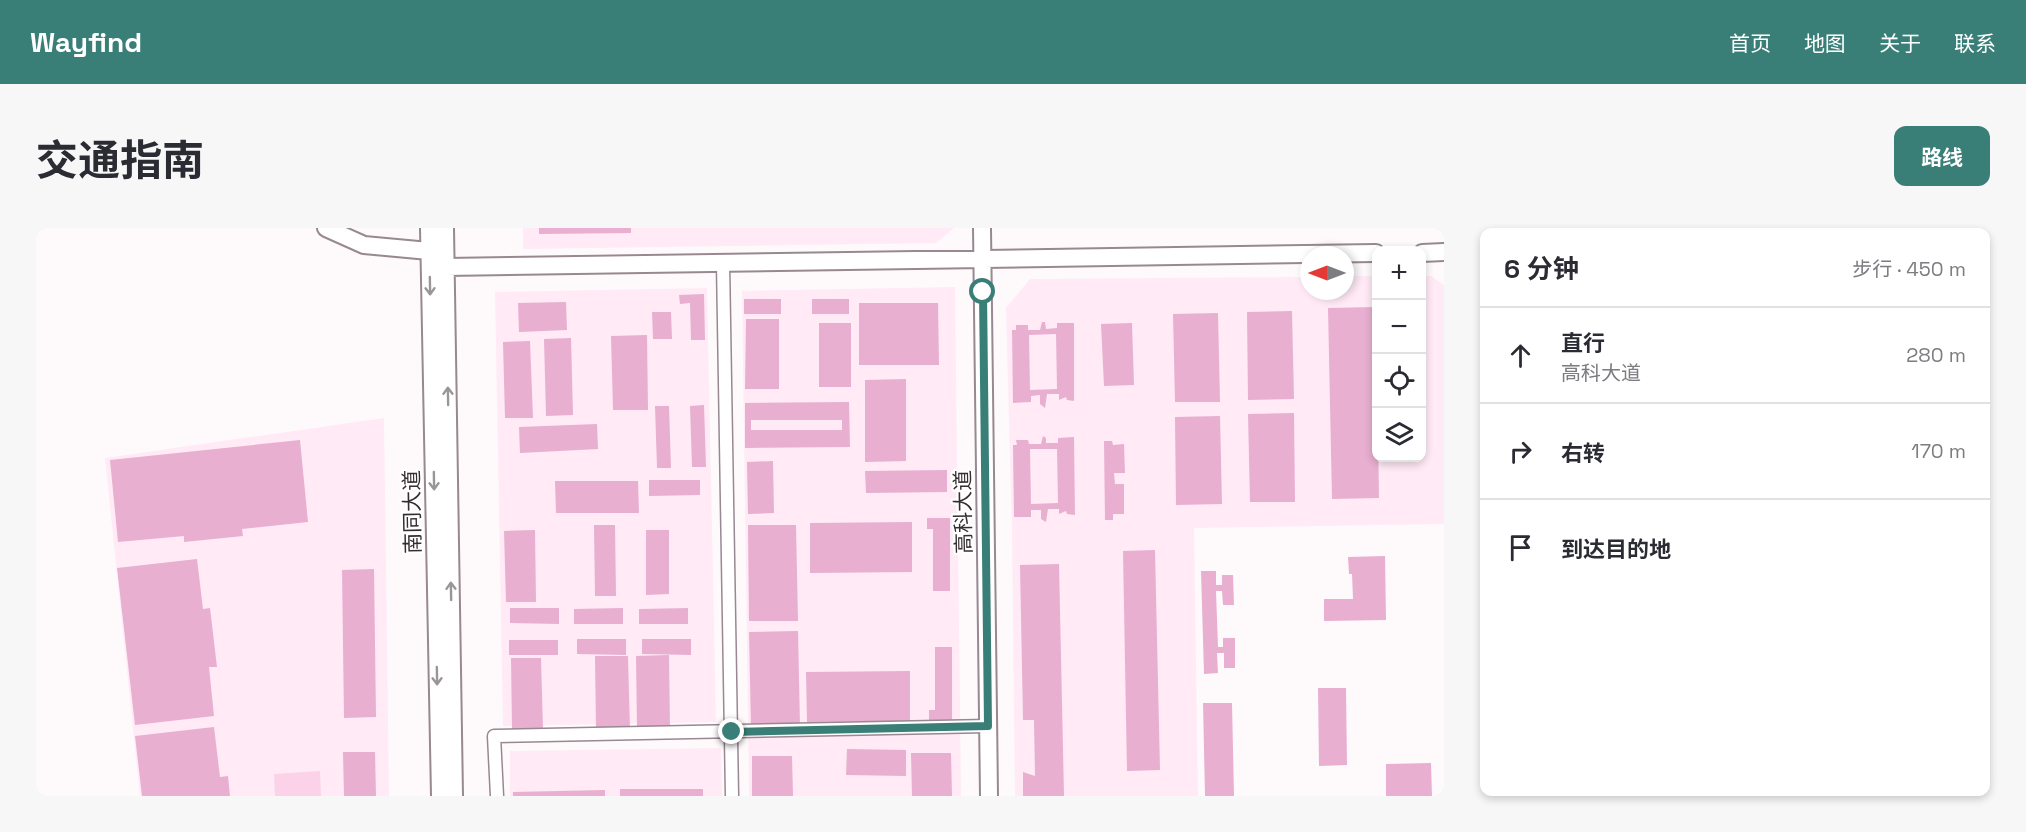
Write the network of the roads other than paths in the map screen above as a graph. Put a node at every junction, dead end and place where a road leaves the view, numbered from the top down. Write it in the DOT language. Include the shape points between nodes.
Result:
graph roads {
  1 [pos="326,228"];
  2 [pos="429,228"];
  3 [pos="445,228"];
  4 [pos="982,228"];
  5 [pos="429,251"];
  6 [pos="1444,252"];
  7 [pos="1426,253"];
  8 [pos="1372,254"];
  9 [pos="982,259"];
  10 [pos="723,263"];
  11 [pos="446,267"];
  12 [pos="988,726"];
  13 [pos="732,732"];
  14 [pos="440,796"];
  15 [pos="454,796"];
  16 [pos="496,796"];
  17 [pos="732,796"];
  18 [pos="989,796"];
  1 -- 5 [label="street" via="364,245"];
  2 -- 5 [label="street, 南同大道"];
  3 -- 11 [label="street, 南同大道"];
  4 -- 9 [label="street, 高科大道"];
  5 -- 14 [label="street, 南同大道, one-way"];
  6 -- 7 [label="street"];
  8 -- 9 [label="street"];
  9 -- 10 [label="street"];
  9 -- 12 [label="street, 高科大道"];
  10 -- 11 [label="street"];
  10 -- 13 [label="street"];
  15 -- 11 [label="street, 南同大道, one-way"];
  12 -- 13 [label="street"];
  12 -- 18 [label="street, 高科大道"];
  13 -- 16 [label="street" via="494,736"];
  13 -- 17 [label="street"];
}
